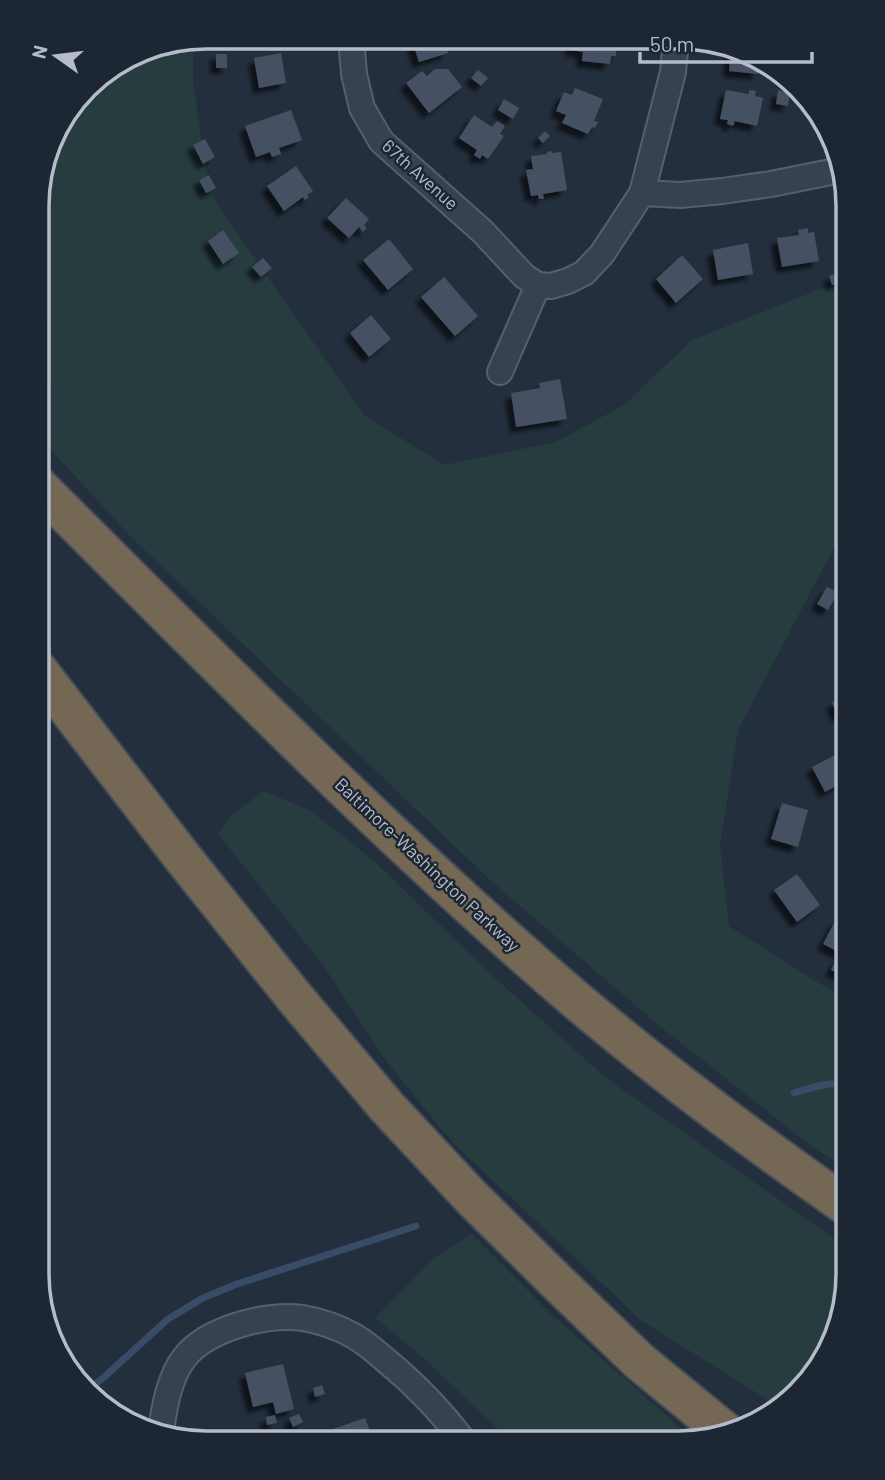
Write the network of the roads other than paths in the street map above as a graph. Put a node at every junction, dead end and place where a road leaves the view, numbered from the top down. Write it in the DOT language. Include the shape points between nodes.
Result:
graph roads {
  1 [pos="352,49"];
  2 [pos="675,49"];
  3 [pos="832,172"];
  4 [pos="642,193"];
  5 [pos="538,285"];
  6 [pos="500,372"];
  7 [pos="49,497"];
  8 [pos="49,685"];
  9 [pos="836,1198"];
  10 [pos="162,1425"];
  11 [pos="718,1426"];
  12 [pos="455,1431"];
  1 -- 5 [label="street, 67th Avenue" via="362,108 381,141"];
  2 -- 4 [label="street"];
  3 -- 4 [label="street" via="722,191"];
  4 -- 5 [label="street" via="584,273 551,286"];
  5 -- 6 [label="street"];
  7 -- 9 [label="highway, Baltimore-Washington Parkway" via="306,752 522,954 707,1106"];
  8 -- 11 [label="highway" via="295,998 387,1107 471,1197 639,1361"];
  10 -- 12 [label="street" via="173,1379 185,1357 204,1339 230,1327 300,1318 354,1336 428,1398"];
}
